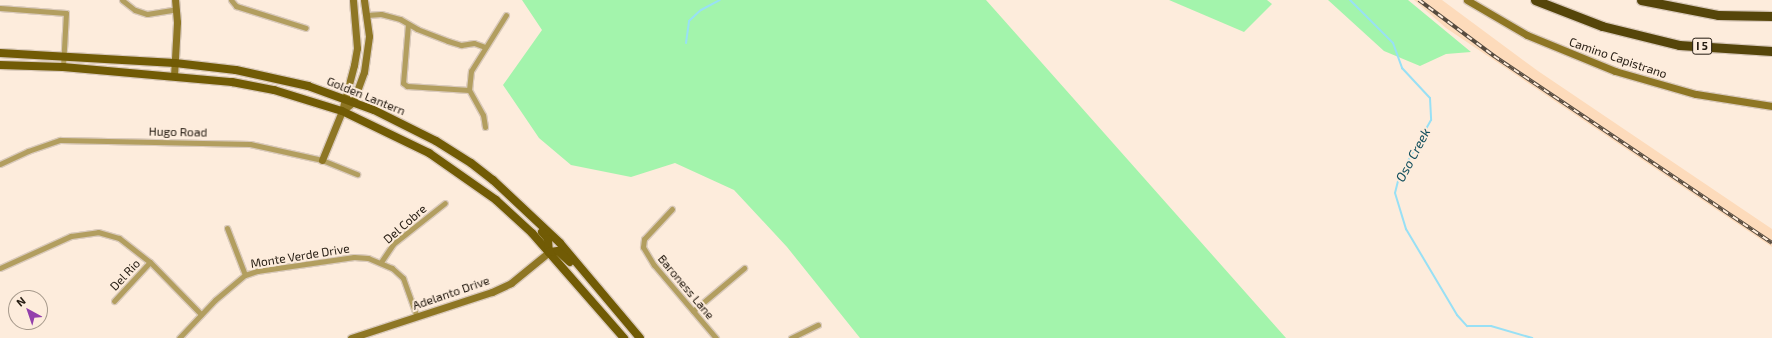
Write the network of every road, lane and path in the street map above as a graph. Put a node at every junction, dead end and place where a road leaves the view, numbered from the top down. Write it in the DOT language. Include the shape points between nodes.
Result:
graph roads {
  1 [pos="122,0"];
  2 [pos="175,0"];
  3 [pos="231,0"];
  4 [pos="353,0"];
  5 [pos="364,0"];
  6 [pos="1467,0"];
  7 [pos="1535,0"];
  8 [pos="1641,0"];
  9 [pos="0,8"];
  10 [pos="177,9"];
  11 [pos="367,15"];
  12 [pos="506,15"];
  13 [pos="355,16"];
  14 [pos="1772,16"];
  15 [pos="408,24"];
  16 [pos="306,28"];
  17 [pos="485,47"];
  18 [pos="1772,51"];
  19 [pos="0,53"];
  20 [pos="64,57"];
  21 [pos="175,63"];
  22 [pos="0,65"];
  23 [pos="63,68"];
  24 [pos="174,76"];
  25 [pos="469,90"];
  26 [pos="344,99"];
  27 [pos="353,102"];
  28 [pos="1772,106"];
  29 [pos="342,111"];
  30 [pos="485,127"];
  31 [pos="322,160"];
  32 [pos="0,164"];
  33 [pos="357,174"];
  34 [pos="445,203"];
  35 [pos="520,205"];
  36 [pos="672,209"];
  37 [pos="227,228"];
  38 [pos="549,252"];
  39 [pos="150,262"];
  40 [pos="381,262"];
  41 [pos="0,268"];
  42 [pos="744,268"];
  43 [pos="245,275"];
  44 [pos="596,284"];
  45 [pos="114,301"];
  46 [pos="693,311"];
  47 [pos="201,314"];
  48 [pos="417,317"];
  49 [pos="818,325"];
  50 [pos="179,338"];
  51 [pos="351,338"];
  52 [pos="624,338"];
  53 [pos="640,338"];
  54 [pos="716,338"];
  55 [pos="791,338"];
  1 -- 10 [label="street" via="135,10 147,14"];
  2 -- 10 [label="street"];
  3 -- 16 [label="street" via="236,6"];
  4 -- 13 [label="street"];
  5 -- 11 [label="street"];
  6 -- 28 [label="street, Camino Capistrano" via="1528,35 1615,71 1696,94"];
  7 -- 18 [label="highway, I 5" via="1602,26 1679,45"];
  8 -- 14 [label="highway" via="1718,15"];
  9 -- 20 [label="street" via="66,13"];
  10 -- 21 [label="street"];
  11 -- 13 [label="street"];
  11 -- 15 [label="street" via="381,14"];
  11 -- 27 [label="street" via="368,36 364,72"];
  12 -- 17 [label="street"];
  13 -- 26 [label="street" via="357,48"];
  15 -- 17 [label="street" via="461,45 474,43"];
  15 -- 25 [label="street" via="402,80 407,86"];
  17 -- 25 [label="street" via="471,71"];
  19 -- 20 [label="main road, Golden Lantern"];
  20 -- 21 [label="main road, Golden Lantern"];
  20 -- 23 [label="street"];
  21 -- 24 [label="street"];
  21 -- 26 [label="main road, Golden Lantern" via="278,78"];
  22 -- 23 [label="main road, Golden Lantern"];
  23 -- 24 [label="main road, Golden Lantern"];
  24 -- 29 [label="main road, Golden Lantern" via="250,85"];
  25 -- 30 [label="street" via="483,115"];
  26 -- 27 [label="main road, Golden Lantern"];
  26 -- 29 [label="street"];
  27 -- 29 [label="street"];
  27 -- 35 [label="main road, Golden Lantern" via="401,123 448,148 494,180"];
  29 -- 31 [label="street"];
  29 -- 38 [label="main road, Golden Lantern" via="394,134 448,164 496,200"];
  31 -- 32 [label="street, Hugo Road" via="250,144 60,140"];
  31 -- 33 [label="street, Hugo Road"];
  34 -- 40 [label="street, Del Cobre" via="393,244"];
  35 -- 38 [label="main road" via="548,239"];
  35 -- 44 [label="main road, Golden Lantern" via="560,243"];
  36 -- 46 [label="street, Baroness Lane" via="644,239 643,247"];
  37 -- 43 [label="street"];
  38 -- 44 [label="main road" via="558,251 582,276"];
  38 -- 48 [label="street, Adelanto Drive" via="511,283 492,292"];
  38 -- 52 [label="main road, Golden Lantern"];
  39 -- 41 [label="street" via="119,238 98,232 71,236"];
  39 -- 45 [label="street, Del Rio"];
  39 -- 47 [label="street"];
  40 -- 43 [label="street, Monte Verde Drive" via="354,257"];
  40 -- 48 [label="street, Monte Verde Drive" via="403,278"];
  42 -- 46 [label="street"];
  43 -- 47 [label="street, Monte Verde Drive" via="232,283"];
  44 -- 53 [label="main road, Golden Lantern"];
  46 -- 54 [label="street, Baroness Lane"];
  47 -- 50 [label="street, Monte Verde Drive"];
  48 -- 51 [label="street, Adelanto Drive"];
  49 -- 55 [label="street"];
}
